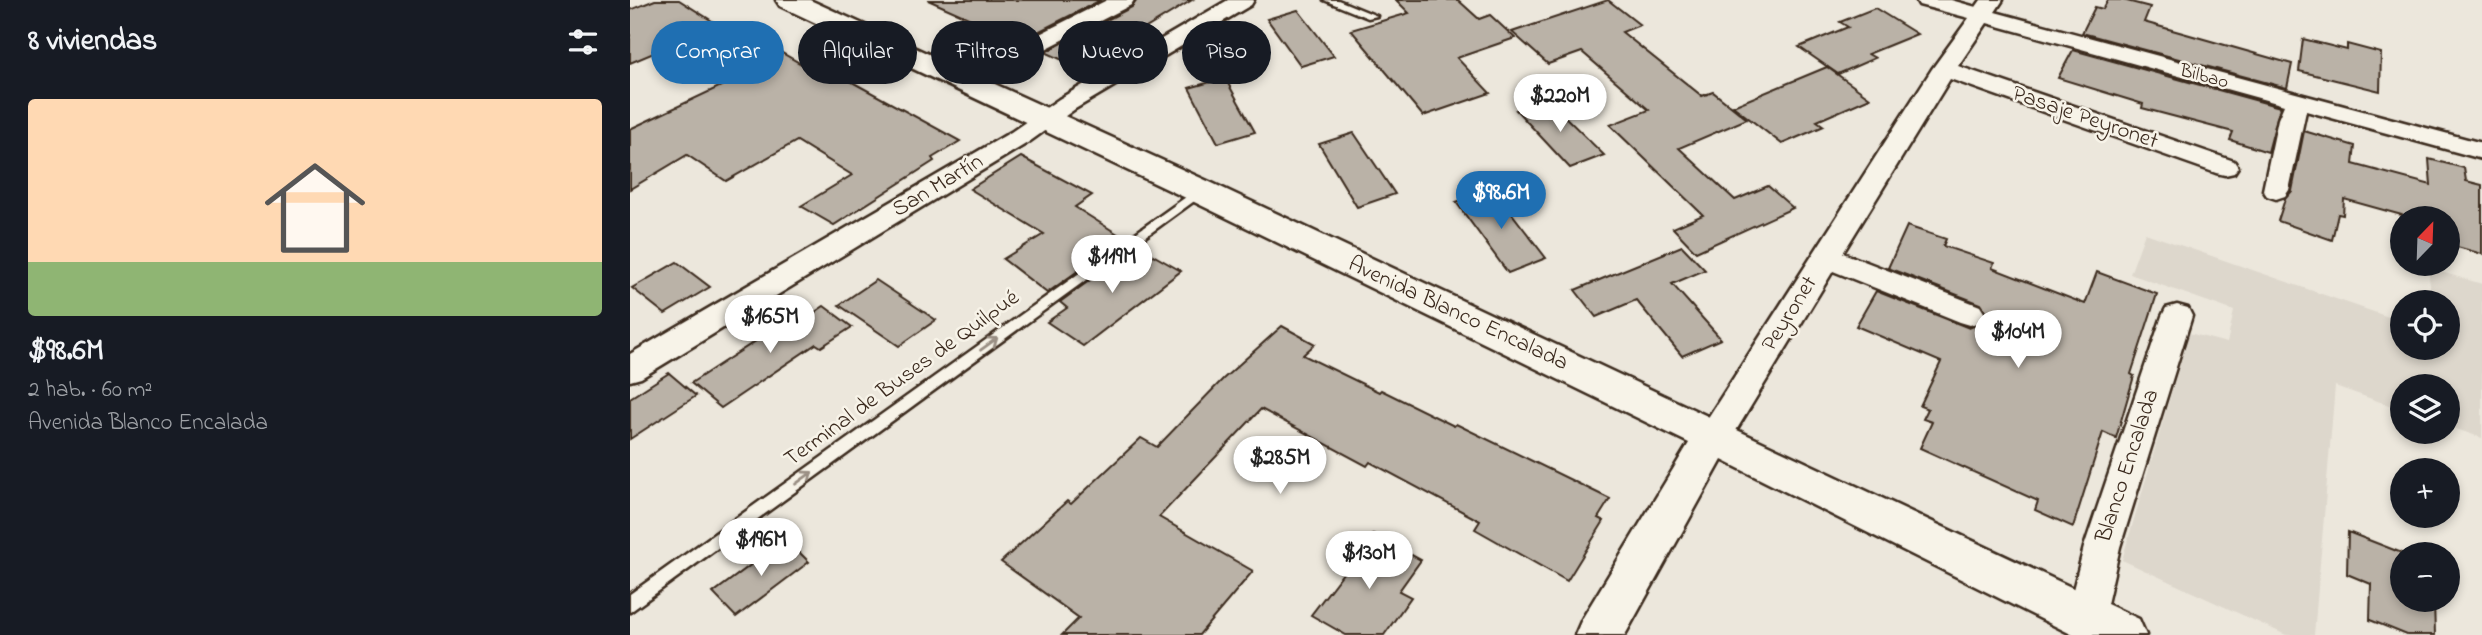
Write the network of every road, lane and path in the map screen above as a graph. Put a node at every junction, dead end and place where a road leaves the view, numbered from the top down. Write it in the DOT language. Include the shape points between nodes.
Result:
graph roads {
  1 [pos="789,0"];
  2 [pos="1123,0"];
  3 [pos="1243,0"];
  4 [pos="1329,0"];
  5 [pos="1927,0"];
  6 [pos="1986,8"];
  7 [pos="1372,16"];
  8 [pos="1944,69"];
  9 [pos="967,85"];
  10 [pos="2297,102"];
  11 [pos="1046,118"];
  12 [pos="2482,151"];
  13 [pos="2225,167"];
  14 [pos="2276,190"];
  15 [pos="1200,191"];
  16 [pos="1825,257"];
  17 [pos="1970,314"];
  18 [pos="2177,317"];
  19 [pos="630,369"];
  20 [pos="1714,437"];
  21 [pos="630,604"];
  22 [pos="2103,626"];
  23 [pos="1599,635"];
  1 -- 9 [label="street, Avenida Blanco Encalada"];
  2 -- 9 [label="street"];
  3 -- 11 [label="street, San Martín"];
  4 -- 7 [label="lane"];
  5 -- 6 [label="street, Bilbao"];
  6 -- 8 [label="street, Peyronet"];
  6 -- 10 [label="street, Bilbao"];
  8 -- 13 [label="street, Pasaje Peyronet"];
  8 -- 16 [label="street, Peyronet"];
  9 -- 11 [label="street, Avenida Blanco Encalada"];
  10 -- 12 [label="street, Bilbao"];
  10 -- 14 [label="street"];
  11 -- 15 [label="street, Avenida Blanco Encalada"];
  11 -- 19 [label="street, San Martín"];
  15 -- 20 [label="street, Avenida Blanco Encalada"];
  21 -- 15 [label="lane, Terminal de Buses de Quilpué, one-way"];
  16 -- 17 [label="street"];
  16 -- 20 [label="street, Peyronet"];
  18 -- 22 [label="street, Blanco Encalada" via="2102,547"];
  20 -- 22 [label="street, Avenida Blanco Encalada"];
  20 -- 23 [label="street, Peyronet"];
}
